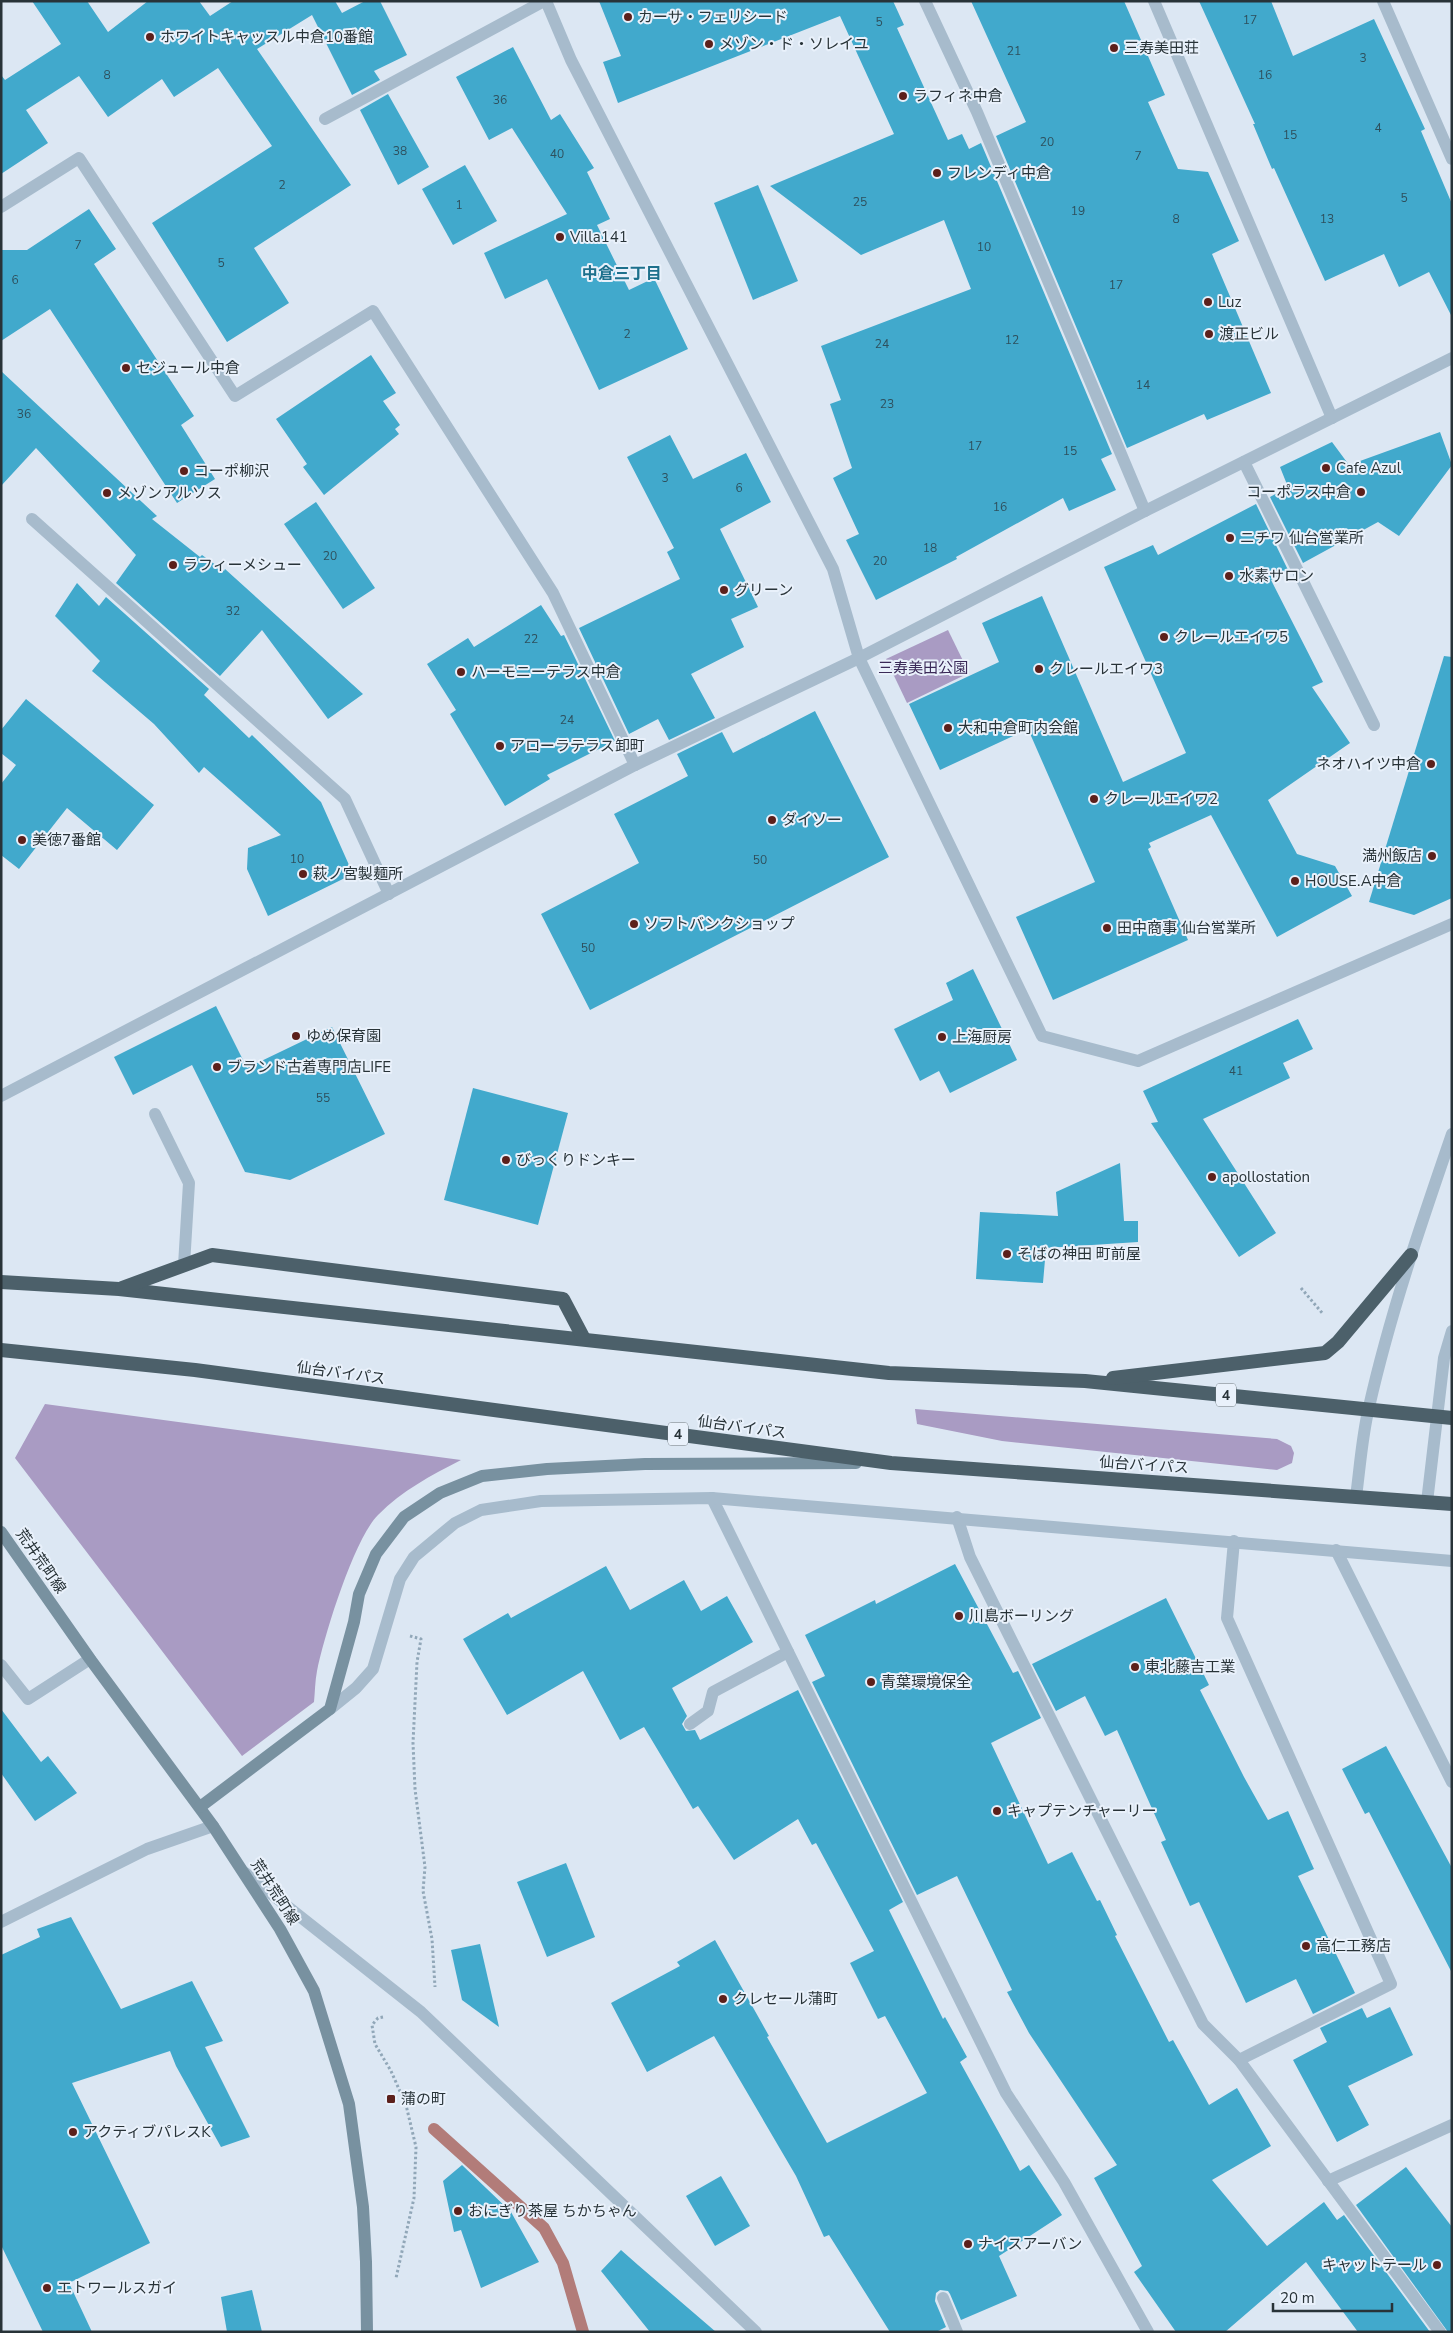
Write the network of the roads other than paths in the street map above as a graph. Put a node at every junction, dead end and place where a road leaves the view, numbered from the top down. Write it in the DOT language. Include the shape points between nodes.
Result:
graph roads {
  1 [pos="545,1"];
  2 [pos="925,1"];
  3 [pos="1154,1"];
  4 [pos="1383,1"];
  5 [pos="325,119"];
  6 [pos="1452,158"];
  7 [pos="1,207"];
  8 [pos="1450,363"];
  9 [pos="1332,418"];
  10 [pos="1244,462"];
  11 [pos="1146,511"];
  12 [pos="32,518"];
  13 [pos="859,658"];
  14 [pos="1374,726"];
  15 [pos="636,765"];
  16 [pos="389,894"];
  17 [pos="1452,924"];
  18 [pos="1,1096"];
  19 [pos="155,1114"];
  20 [pos="1452,1134"];
  21 [pos="1411,1255"];
  22 [pos="184,1265"];
  23 [pos="1,1282"];
  24 [pos="119,1289"];
  25 [pos="1452,1331"];
  26 [pos="584,1339"];
  27 [pos="1,1350"];
  28 [pos="1084,1381"];
  29 [pos="1368,1410"];
  30 [pos="1437,1417"];
  31 [pos="1452,1418"];
  32 [pos="891,1463"];
  33 [pos="1356,1497"];
  34 [pos="712,1498"];
  35 [pos="1427,1502"];
  36 [pos="1452,1504"];
  37 [pos="957,1517"];
  38 [pos="1,1532"];
  39 [pos="1234,1541"];
  40 [pos="1336,1550"];
  41 [pos="1452,1561"];
  42 [pos="788,1652"];
  43 [pos="90,1659"];
  44 [pos="1,1665"];
  45 [pos="330,1709"];
  46 [pos="690,1724"];
  47 [pos="1452,1782"];
  48 [pos="200,1807"];
  49 [pos="213,1826"];
  50 [pos="241,1870"];
  51 [pos="1,1922"];
  52 [pos="1240,2060"];
  53 [pos="1452,2125"];
  54 [pos="1328,2181"];
  55 [pos="943,2298"];
  56 [pos="367,2332"];
  57 [pos="756,2332"];
  58 [pos="957,2332"];
  59 [pos="1148,2332"];
  60 [pos="1440,2332"];
  1 -- 5 [label="street"];
  1 -- 13 [label="street" via="571,60 833,569"];
  2 -- 11 [label="street" via="977,112"];
  3 -- 9 [label="street"];
  4 -- 6 [label="street"];
  7 -- 15 [label="street" via="79,158 235,396 373,311 553,593"];
  8 -- 9 [label="street"];
  9 -- 10 [label="street"];
  10 -- 11 [label="street"];
  10 -- 14 [label="street"];
  11 -- 13 [label="street"];
  12 -- 16 [label="street" via="345,799"];
  13 -- 15 [label="street"];
  13 -- 17 [label="street" via="1042,1036 1138,1061"];
  15 -- 16 [label="street"];
  16 -- 18 [label="street"];
  19 -- 22 [label="street" via="189,1183"];
  20 -- 21 [label="street"];
  21 -- 28 [label="highway" via="1326,1353"];
  21 -- 29 [label="street" via="1382,1350"];
  22 -- 24 [label="highway"];
  22 -- 26 [label="highway" via="212,1256 564,1299"];
  23 -- 24 [label="highway, 4"];
  24 -- 26 [label="highway, 4"];
  25 -- 30 [label="street" via="1444,1358"];
  26 -- 28 [label="highway, 4" via="889,1373"];
  27 -- 32 [label="highway, 仙台バイパス / 4" via="194,1370"];
  28 -- 29 [label="highway, 4"];
  29 -- 30 [label="highway, 4"];
  29 -- 33 [label="street"];
  30 -- 31 [label="highway, 4"];
  30 -- 35 [label="street"];
  32 -- 33 [label="highway, 仙台バイパス / 4"];
  32 -- 45 [label="main road" via="645,1464 547,1469 482,1476 440,1492 404,1517 376,1554 359,1594"];
  33 -- 35 [label="highway, 仙台バイパス / 4"];
  34 -- 37 [label="street"];
  34 -- 42 [label="street"];
  34 -- 45 [label="street" via="541,1501 480,1510 455,1523 414,1557 400,1579 373,1669"];
  35 -- 36 [label="highway, 仙台バイパス / 4"];
  37 -- 39 [label="street"];
  37 -- 52 [label="street" via="970,1557 1203,2024"];
  38 -- 43 [label="main road, 荒井荒町線"];
  39 -- 40 [label="street"];
  39 -- 52 [label="street" via="1226,1618 1391,1984"];
  40 -- 41 [label="street"];
  40 -- 47 [label="street"];
  42 -- 46 [label="street" via="713,1692 708,1710"];
  42 -- 59 [label="street" via="1006,2093 1064,2182"];
  43 -- 44 [label="street" via="28,1699"];
  43 -- 48 [label="main road, 荒井荒町線"];
  45 -- 48 [label="main road"];
  48 -- 49 [label="main road, 荒井荒町線"];
  49 -- 50 [label="main road, 荒井荒町線"];
  49 -- 51 [label="street" via="147,1849"];
  50 -- 56 [label="main road, 荒井荒町線" via="280,1929 314,1991 349,2104 363,2207"];
  50 -- 57 [label="street" via="421,2012"];
  52 -- 54 [label="street"];
  53 -- 54 [label="street"];
  54 -- 60 [label="street"];
  55 -- 58 [label="street"];
}
